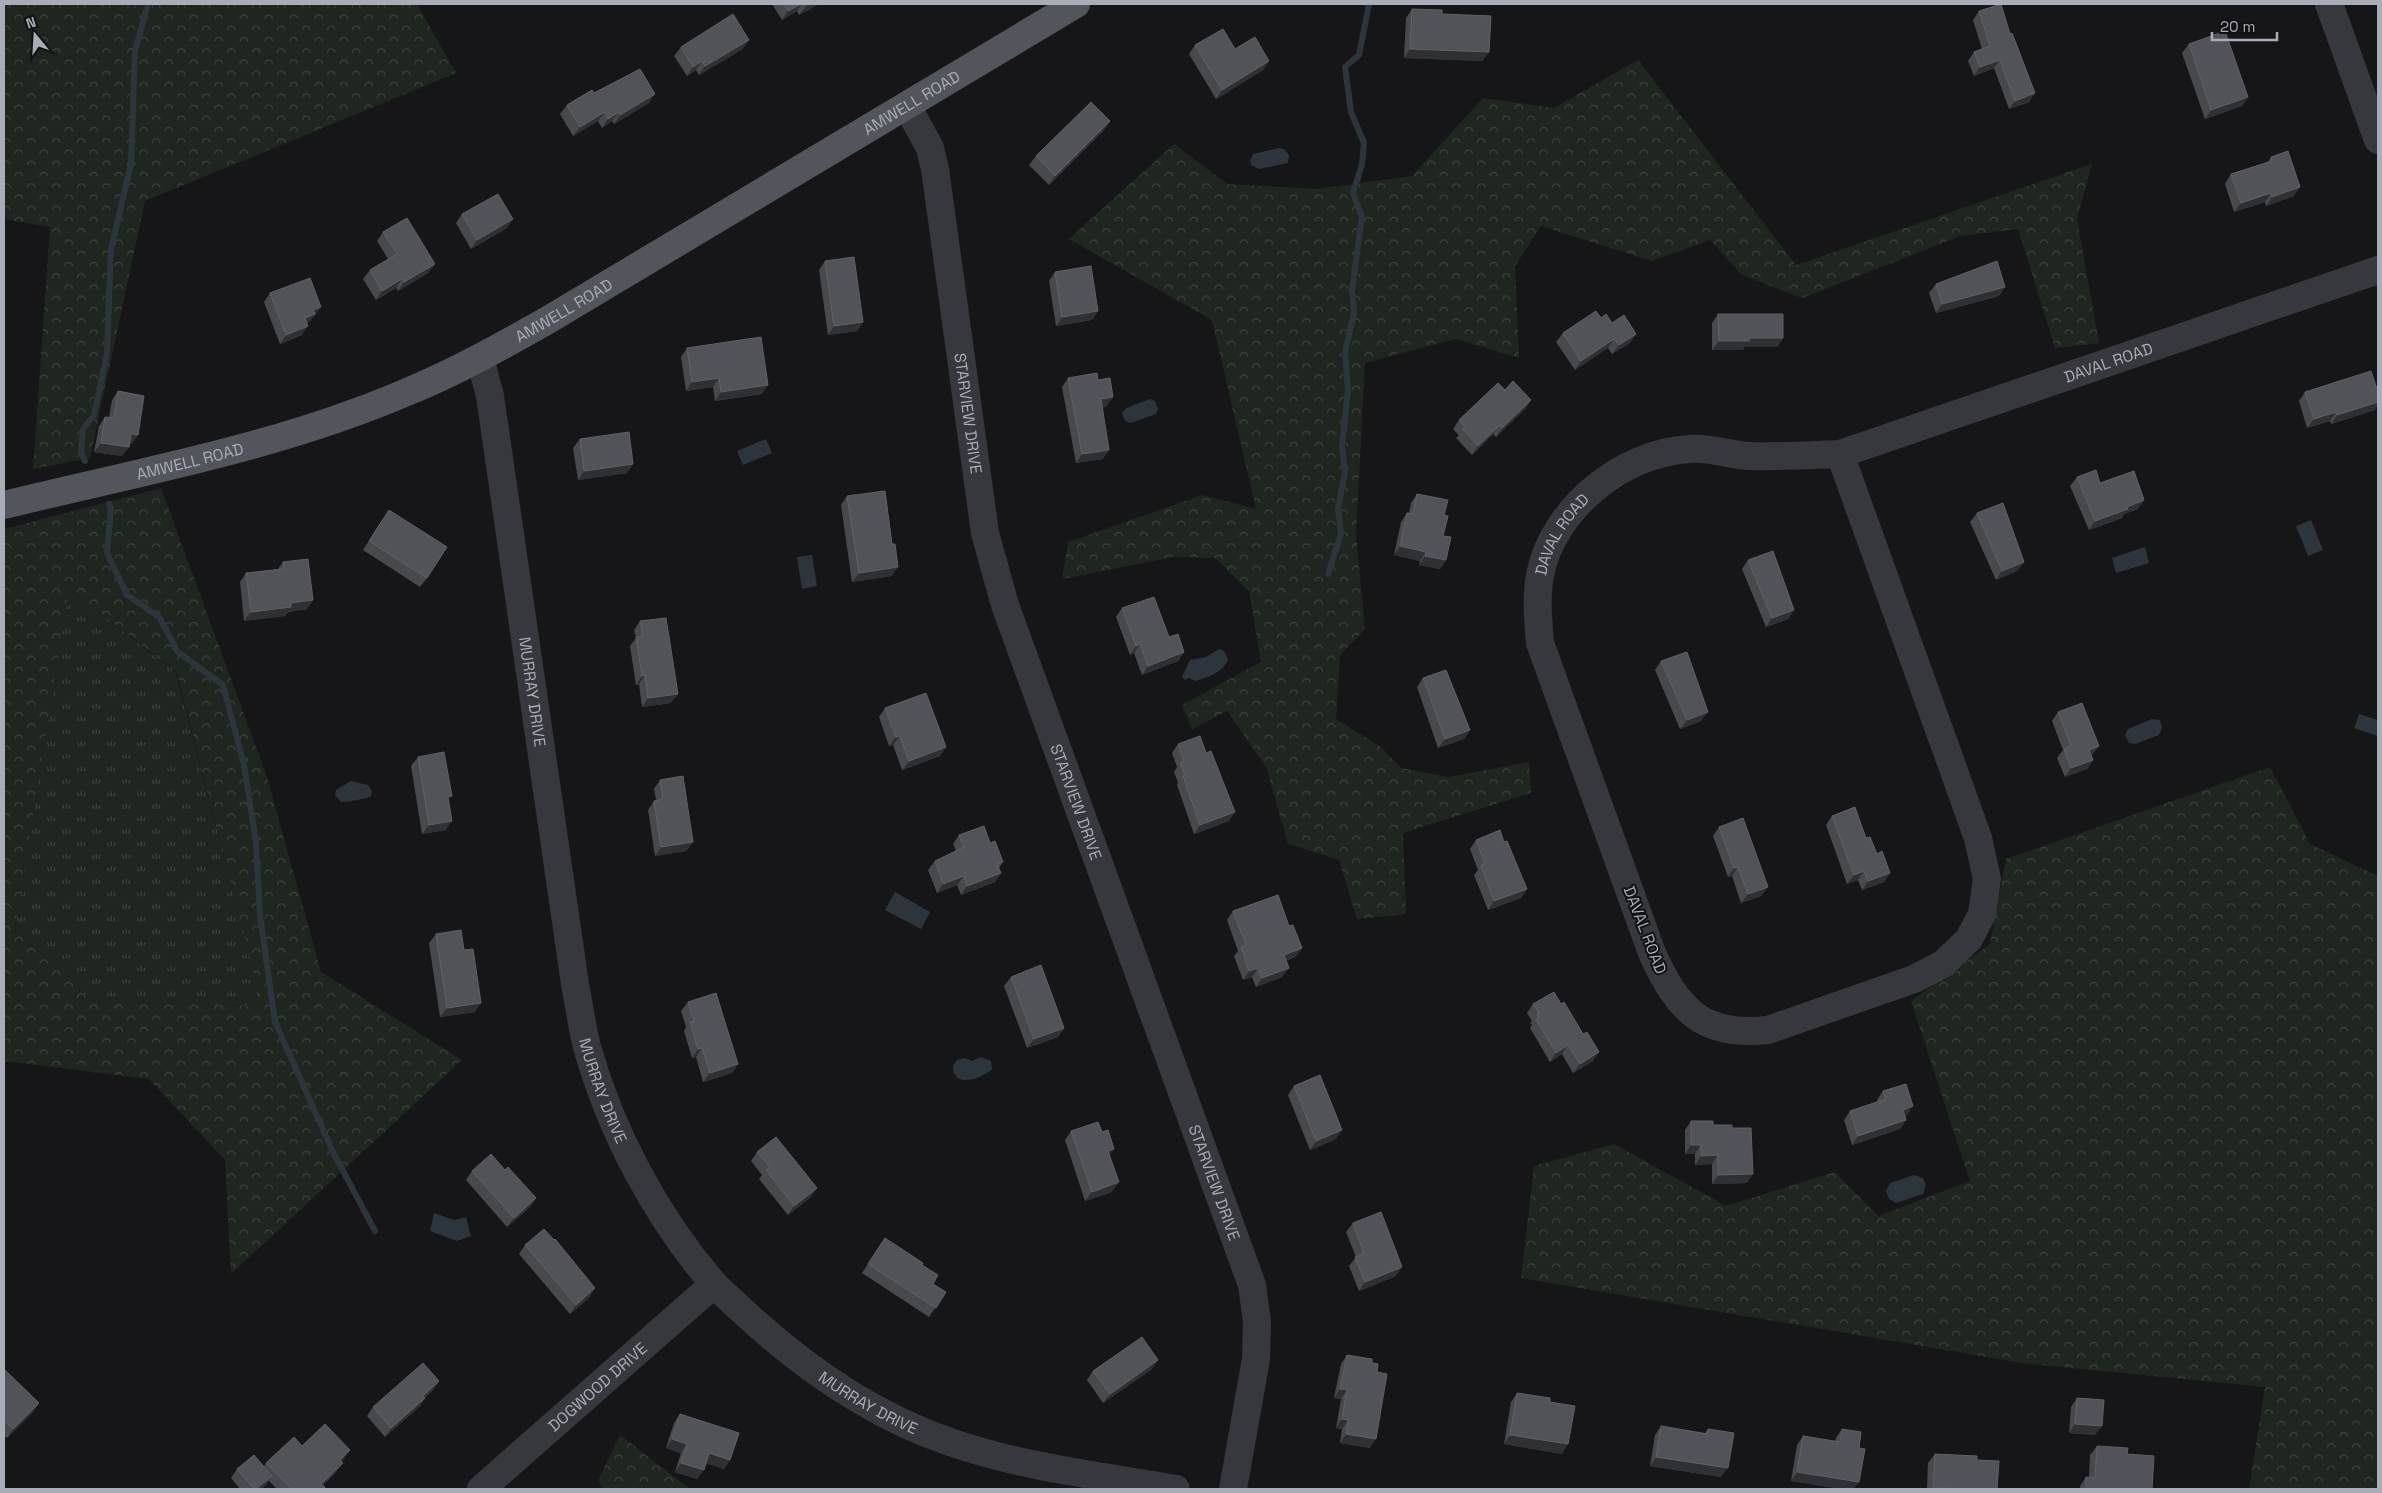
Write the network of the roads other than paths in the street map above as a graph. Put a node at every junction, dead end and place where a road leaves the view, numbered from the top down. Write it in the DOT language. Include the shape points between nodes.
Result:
graph roads {
  1 [pos="1076,4"];
  2 [pos="2329,4"];
  3 [pos="907,106"];
  4 [pos="2378,140"];
  5 [pos="2378,270"];
  6 [pos="480,358"];
  7 [pos="1840,454"];
  8 [pos="4,505"];
  9 [pos="714,1284"];
  10 [pos="481,1489"];
  11 [pos="1176,1489"];
  12 [pos="1233,1489"];
  1 -- 3 [label="main road, AMWELL ROAD"];
  2 -- 4 [label="street"];
  3 -- 6 [label="main road, AMWELL ROAD" via="654,259"];
  3 -- 12 [label="street, STARVIEW DRIVE" via="930,148 935,169 985,533 993,567 1252,1285 1257,1322 1256,1359"];
  5 -- 7 [label="street, DAVAL ROAD"];
  6 -- 8 [label="main road, AMWELL ROAD" via="406,393 250,445"];
  6 -- 9 [label="street, MURRAY DRIVE" via="490,396 575,984 587,1047 634,1164 656,1203"];
  7 -- 7 [label="street, DAVAL ROAD" via="1978,838 1987,878 1982,914 1969,939 1956,952 1943,964 1914,980 1768,1030 1745,1033 1718,1028 1679,1003 1652,953 1540,643 1537,611 1540,574 1552,542 1573,511 1593,488 1627,466 1690,448 1749,456"];
  9 -- 10 [label="street, DOGWOOD DRIVE"];
  9 -- 11 [label="street, MURRAY DRIVE" via="808,1366 894,1419 950,1443 1025,1462"];
}
